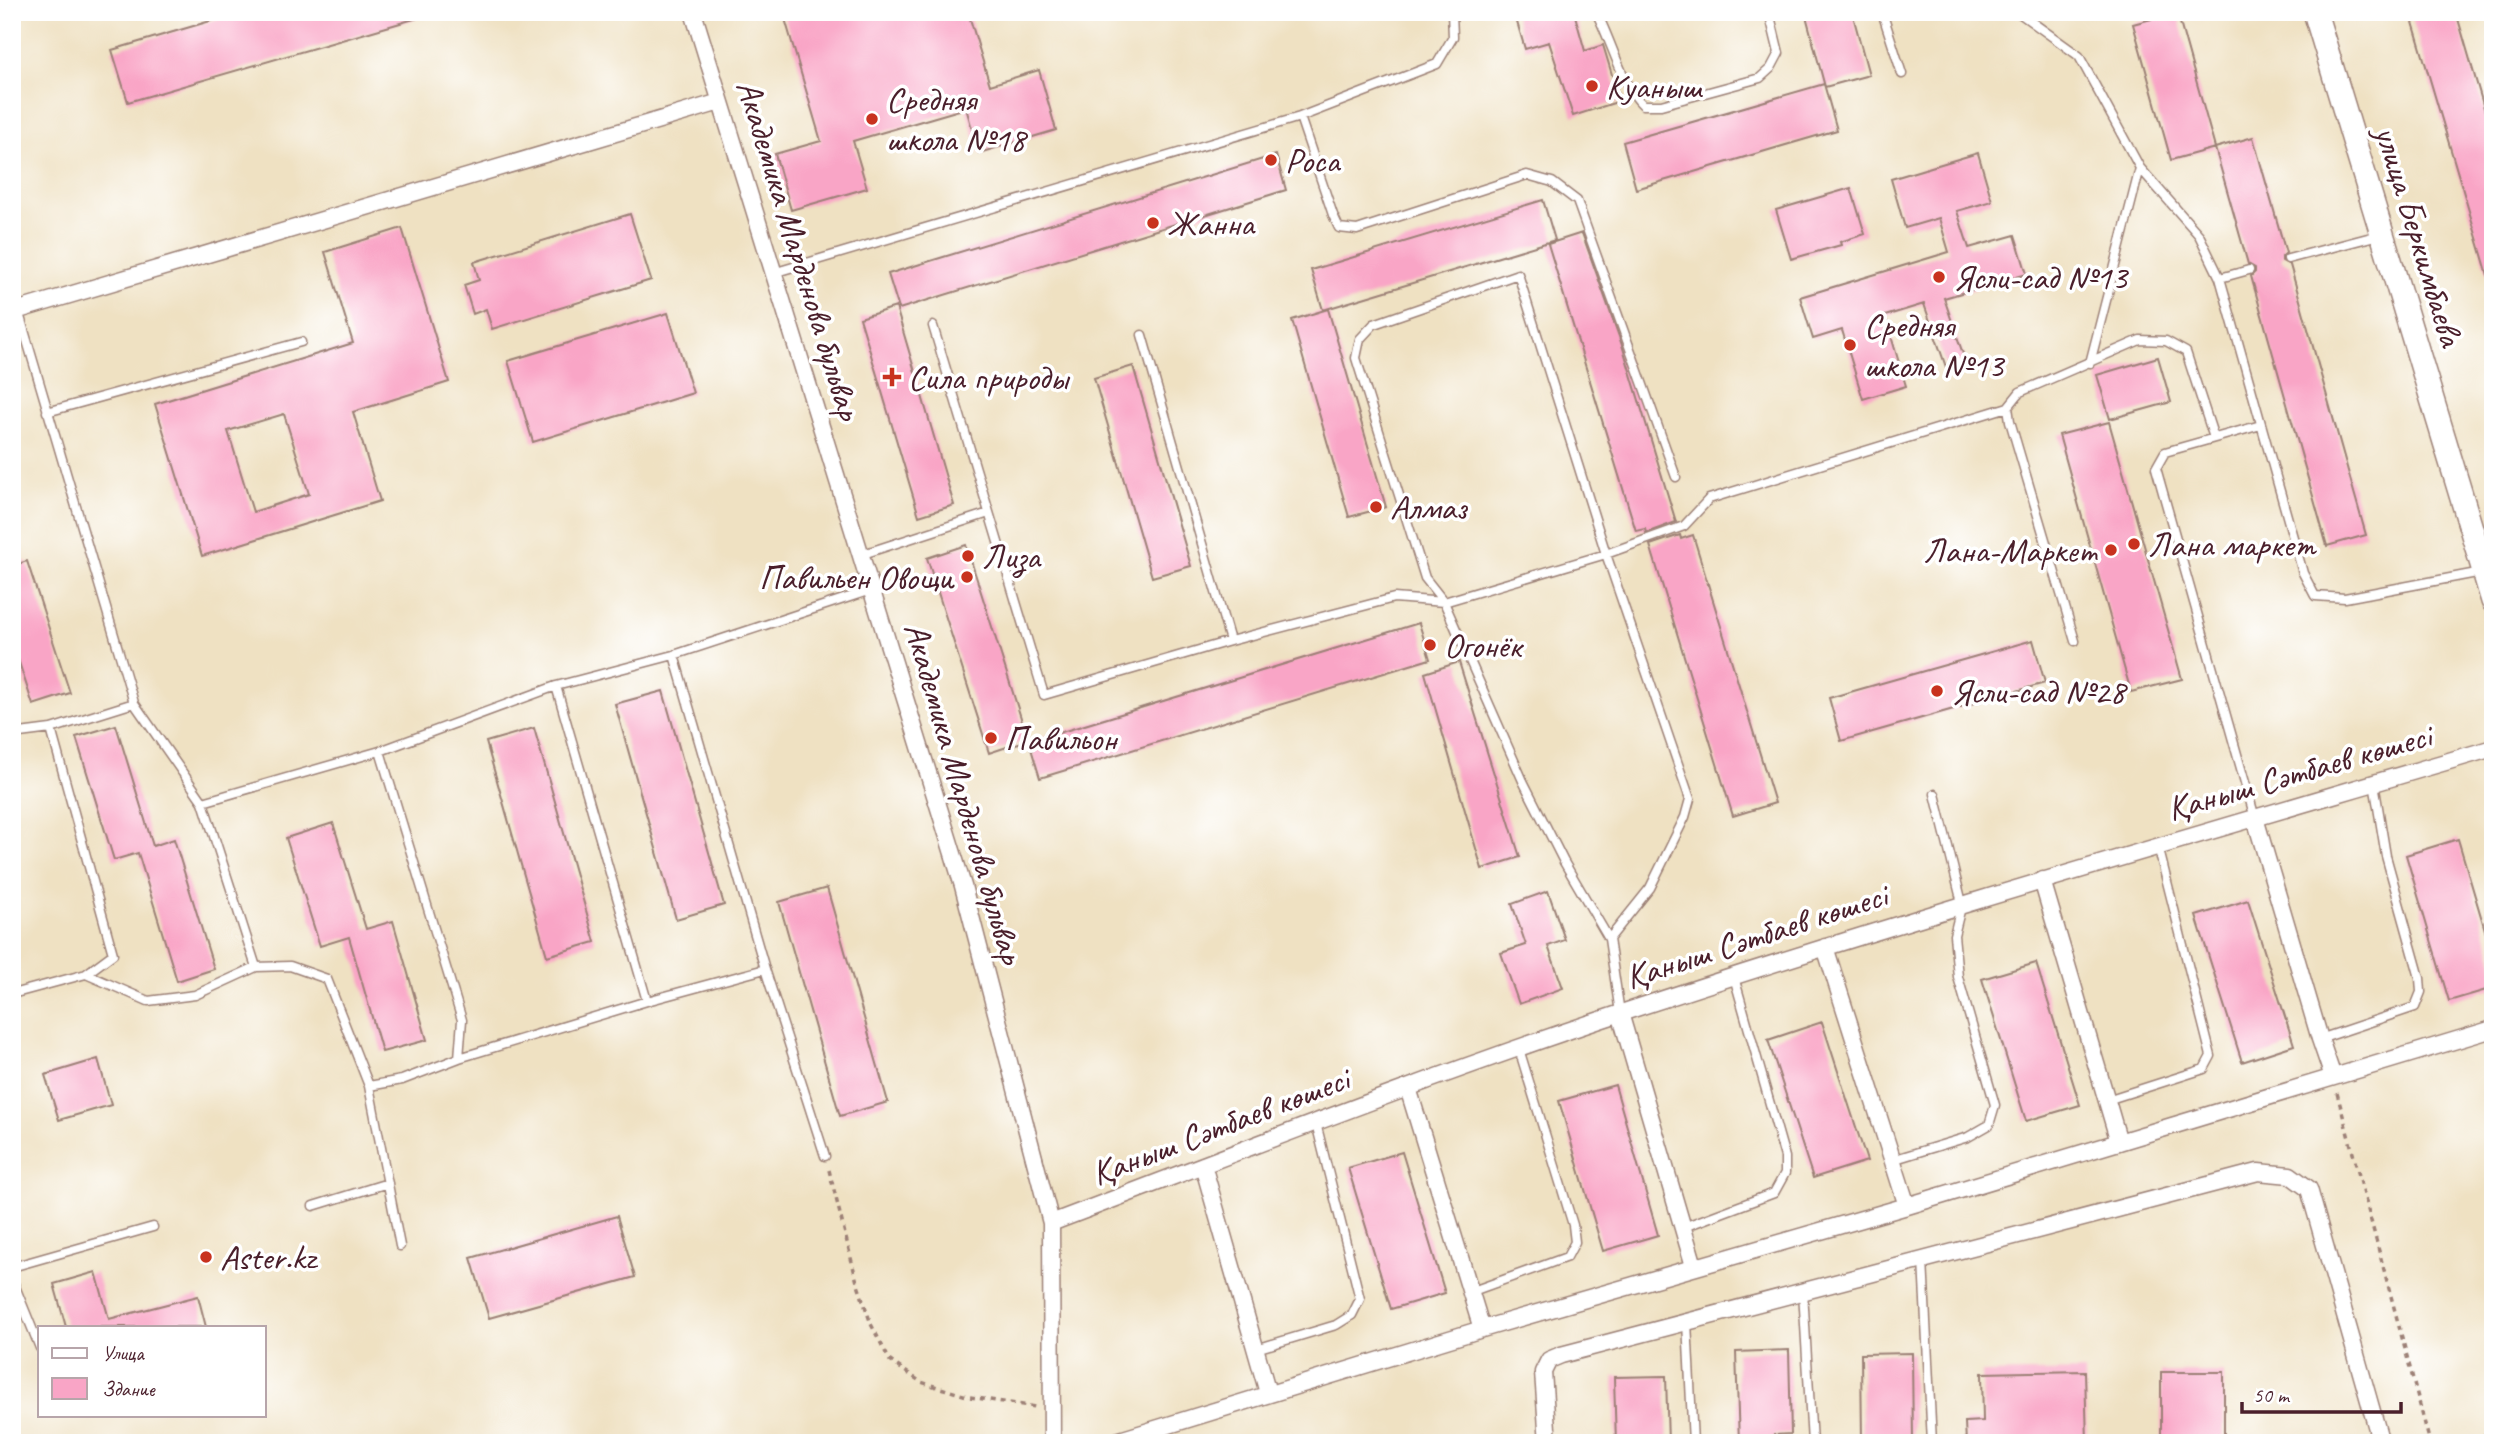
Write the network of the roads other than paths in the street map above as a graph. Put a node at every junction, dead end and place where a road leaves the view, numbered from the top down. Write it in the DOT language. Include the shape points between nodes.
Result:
graph roads {
  1 [pos="693,12"];
  2 [pos="1452,12"];
  3 [pos="1596,12"];
  4 [pos="1769,12"];
  5 [pos="1882,12"];
  6 [pos="2018,12"];
  7 [pos="2315,12"];
  8 [pos="1902,74"];
  9 [pos="720,102"];
  10 [pos="1300,117"];
  11 [pos="2140,168"];
  12 [pos="2382,234"];
  13 [pos="2288,260"];
  14 [pos="2249,271"];
  15 [pos="773,273"];
  16 [pos="2220,278"];
  17 [pos="15,311"];
  18 [pos="933,326"];
  19 [pos="1142,335"];
  20 [pos="301,342"];
  21 [pos="2090,363"];
  22 [pos="2008,407"];
  23 [pos="47,412"];
  24 [pos="2261,425"];
  25 [pos="2214,438"];
  26 [pos="1676,477"];
  27 [pos="989,513"];
  28 [pos="1606,554"];
  29 [pos="860,555"];
  30 [pos="2484,572"];
  31 [pos="871,590"];
  32 [pos="2493,601"];
  33 [pos="1444,602"];
  34 [pos="1230,641"];
  35 [pos="2075,641"];
  36 [pos="674,655"];
  37 [pos="556,686"];
  38 [pos="134,703"];
  39 [pos="51,729"];
  40 [pos="12,734"];
  41 [pos="2493,748"];
  42 [pos="380,751"];
  43 [pos="2374,783"];
  44 [pos="1935,794"];
  45 [pos="203,802"];
  46 [pos="2255,818"];
  47 [pos="2158,846"];
  48 [pos="2042,880"];
  49 [pos="1962,903"];
  50 [pos="1609,939"];
  51 [pos="1825,947"];
  52 [pos="256,967"];
  53 [pos="765,969"];
  54 [pos="86,974"];
  55 [pos="1734,976"];
  56 [pos="12,994"];
  57 [pos="647,1001"];
  58 [pos="1620,1013"];
  59 [pos="2493,1028"];
  60 [pos="2320,1039"];
  61 [pos="1519,1049"];
  62 [pos="459,1058"];
  63 [pos="2333,1077"];
  64 [pos="369,1086"];
  65 [pos="1408,1088"];
  66 [pos="2106,1100"];
  67 [pos="1316,1123"];
  68 [pos="2119,1142"];
  69 [pos="825,1156"];
  70 [pos="1892,1160"];
  71 [pos="1203,1165"];
  72 [pos="388,1183"];
  73 [pos="313,1206"];
  74 [pos="1907,1206"];
  75 [pos="1051,1223"];
  76 [pos="153,1227"];
  77 [pos="1681,1228"];
  78 [pos="400,1246"];
  79 [pos="1923,1260"];
  80 [pos="1694,1266"];
  81 [pos="12,1267"];
  82 [pos="12,1279"];
  83 [pos="1802,1291"];
  84 [pos="1470,1292"];
  85 [pos="1687,1322"];
  86 [pos="1482,1329"];
  87 [pos="38,1343"];
  88 [pos="1256,1349"];
  89 [pos="1268,1393"];
  90 [pos="2493,1441"];
  91 [pos="1052,1443"];
  92 [pos="1110,1443"];
  93 [pos="1548,1443"];
  94 [pos="1693,1443"];
  95 [pos="1812,1443"];
  96 [pos="1932,1443"];
  97 [pos="2381,1443"];
  98 [pos="2485,1443"];
  1 -- 9 [label="street, Академика Марденова бульвар"];
  2 -- 10 [label="lane" via="1453,37 1437,64"];
  3 -- 4 [label="lane" via="1632,96 1643,105 1661,105 1760,78 1779,53"];
  5 -- 8 [label="lane"];
  6 -- 11 [label="lane" via="2079,56"];
  7 -- 12 [label="street, улица Беркимбаева"];
  9 -- 15 [label="street, Академика Марденова бульвар"];
  9 -- 17 [label="street"];
  10 -- 15 [label="lane"];
  10 -- 26 [label="lane" via="1339,228 1357,230 1527,175 1552,182 1577,201"];
  11 -- 16 [label="lane" via="2199,234"];
  11 -- 21 [label="lane"];
  12 -- 13 [label="lane"];
  12 -- 30 [label="street, улица Беркимбаева"];
  14 -- 16 [label="lane"];
  15 -- 29 [label="street, Академика Марденова бульвар"];
  16 -- 24 [label="lane"];
  17 -- 23 [label="lane"];
  18 -- 27 [label="lane"];
  19 -- 34 [label="lane"];
  20 -- 23 [label="lane"];
  21 -- 22 [label="lane" via="2020,391"];
  21 -- 25 [label="lane" via="2140,340 2166,341 2186,352"];
  22 -- 28 [label="lane" via="1709,499 1684,526"];
  22 -- 35 [label="lane"];
  23 -- 38 [label="lane"];
  24 -- 25 [label="lane"];
  24 -- 30 [label="lane" via="2303,573 2315,596 2345,598"];
  25 -- 46 [label="lane" via="2165,452 2156,468"];
  27 -- 29 [label="lane"];
  27 -- 34 [label="lane" via="1044,695"];
  28 -- 33 [label="lane"];
  28 -- 33 [label="lane" via="1518,274 1374,324 1360,339 1356,358 1425,579"];
  28 -- 50 [label="lane" via="1690,799 1650,888"];
  29 -- 31 [label="street, Академика Марденова бульвар"];
  30 -- 32 [label="street, улица Беркимбаева"];
  31 -- 36 [label="lane"];
  31 -- 75 [label="street, Академика Марденова бульвар" via="962,886"];
  33 -- 34 [label="lane" via="1394,598"];
  33 -- 50 [label="lane" via="1523,781"];
  36 -- 37 [label="lane"];
  36 -- 53 [label="lane"];
  37 -- 42 [label="lane"];
  37 -- 57 [label="lane"];
  38 -- 39 [label="lane"];
  38 -- 45 [label="lane"];
  39 -- 40 [label="lane"];
  39 -- 54 [label="lane" via="113,954"];
  41 -- 43 [label="street, Қаныш Сәтбаев көшесі"];
  42 -- 45 [label="lane"];
  42 -- 62 [label="lane" via="462,1020"];
  43 -- 46 [label="street, Қаныш Сәтбаев көшесі"];
  43 -- 60 [label="lane" via="2386,856 2421,992 2415,1007"];
  44 -- 49 [label="lane"];
  45 -- 52 [label="lane"];
  46 -- 47 [label="street, Қаныш Сәтбаев көшесі"];
  46 -- 60 [label="street"];
  47 -- 48 [label="street, Қаныш Сәтбаев көшесі"];
  47 -- 66 [label="lane" via="2211,1056 2204,1069"];
  48 -- 49 [label="street, Қаныш Сәтбаев көшесі"];
  48 -- 66 [label="street"];
  49 -- 51 [label="street, Қаныш Сәтбаев көшесі"];
  49 -- 70 [label="lane" via="1954,934 1958,977 1995,1105 1989,1125 1968,1137"];
  50 -- 58 [label="lane"];
  51 -- 55 [label="street, Қаныш Сәтбаев көшесі"];
  51 -- 70 [label="street"];
  52 -- 54 [label="lane" via="195,995 148,1002"];
  52 -- 64 [label="lane" via="290,966 327,979"];
  53 -- 57 [label="lane"];
  53 -- 69 [label="lane"];
  54 -- 56 [label="lane"];
  55 -- 58 [label="street, Қаныш Сәтбаев көшесі"];
  55 -- 77 [label="lane" via="1786,1157 1786,1173 1774,1193"];
  57 -- 62 [label="lane"];
  58 -- 61 [label="street, Қаныш Сәтбаев көшесі"];
  58 -- 77 [label="street"];
  59 -- 63 [label="street"];
  60 -- 63 [label="street"];
  61 -- 65 [label="street, Қаныш Сәтбаев көшесі"];
  61 -- 84 [label="lane" via="1575,1242 1567,1257"];
  62 -- 64 [label="lane" via="401,1080"];
  63 -- 68 [label="street"];
  64 -- 72 [label="lane"];
  65 -- 67 [label="street, Қаныш Сәтбаев көшесі"];
  65 -- 84 [label="street"];
  66 -- 68 [label="street"];
  67 -- 71 [label="street, Қаныш Сәтбаев көшесі"];
  67 -- 88 [label="lane" via="1360,1299 1352,1315 1336,1325"];
  68 -- 74 [label="street"];
  70 -- 74 [label="street"];
  71 -- 75 [label="street, Қаныш Сәтбаев көшесі"];
  71 -- 88 [label="street"];
  72 -- 73 [label="lane"];
  72 -- 78 [label="lane"];
  74 -- 80 [label="street"];
  75 -- 91 [label="street, Академика Марденова бульвар"];
  76 -- 81 [label="lane"];
  77 -- 80 [label="street"];
  79 -- 83 [label="street"];
  79 -- 96 [label="lane"];
  79 -- 97 [label="street" via="2258,1172 2290,1175 2309,1189"];
  80 -- 86 [label="street"];
  82 -- 87 [label="lane"];
  83 -- 85 [label="street"];
  83 -- 95 [label="lane"];
  84 -- 86 [label="street"];
  85 -- 93 [label="street" via="1549,1360 1543,1372"];
  85 -- 94 [label="lane"];
  86 -- 89 [label="street"];
  88 -- 89 [label="street"];
  89 -- 92 [label="street"];
  90 -- 98 [label="street"];
}
